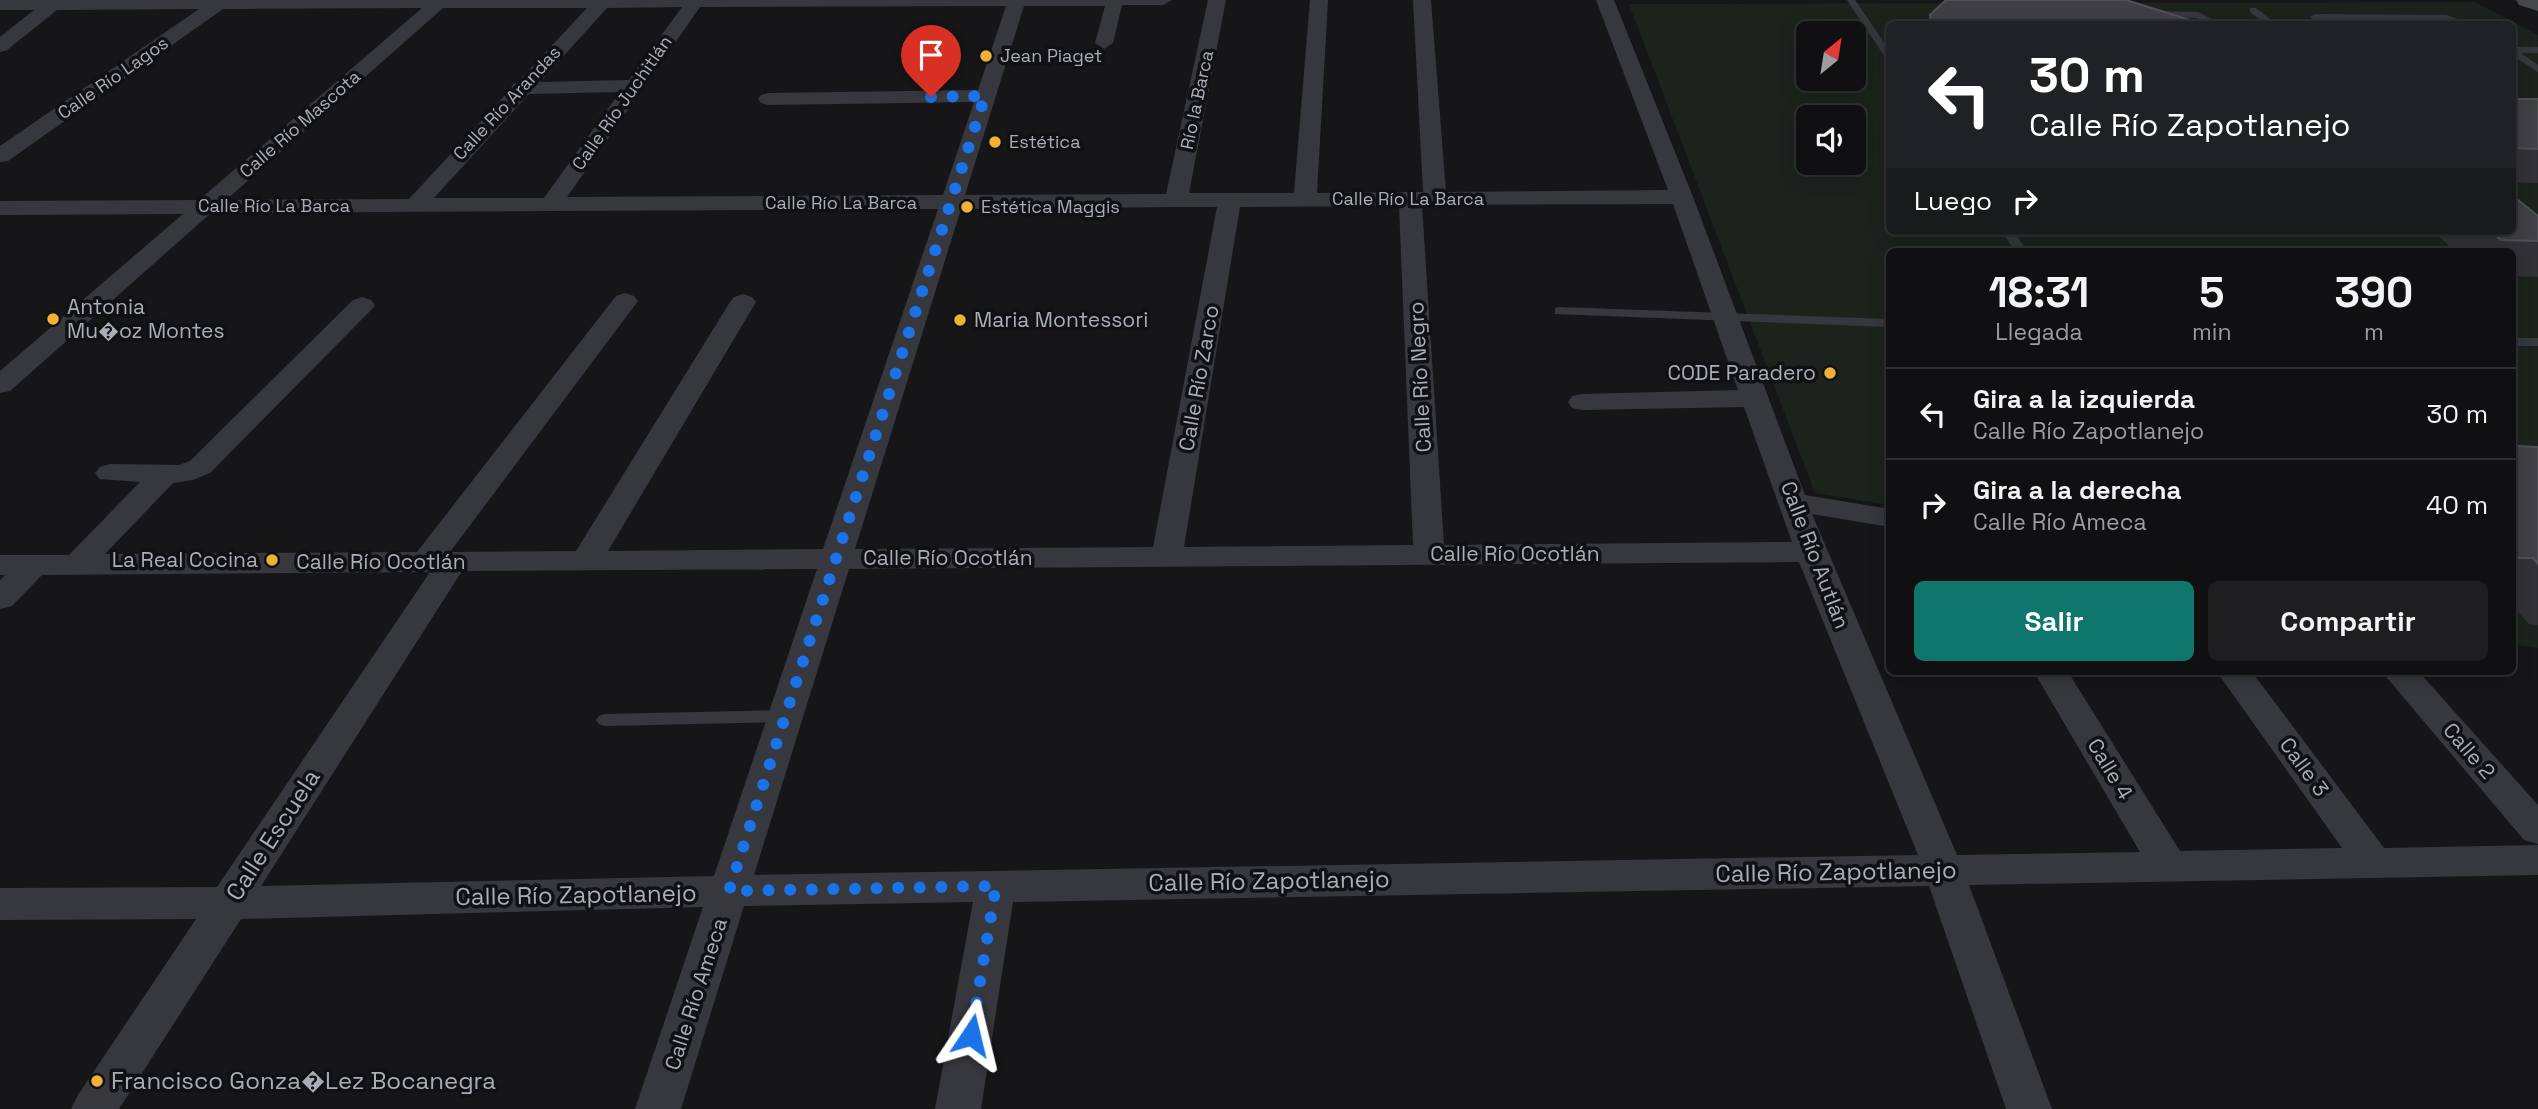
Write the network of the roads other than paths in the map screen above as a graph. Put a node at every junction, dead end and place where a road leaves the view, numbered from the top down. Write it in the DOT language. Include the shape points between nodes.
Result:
graph roads {
  1 [pos="1017,0"];
  2 [pos="1115,0"];
  3 [pos="1163,0"];
  4 [pos="1217,0"];
  5 [pos="1319,0"];
  6 [pos="1422,0"];
  7 [pos="1605,0"];
  8 [pos="1851,0"];
  9 [pos="2527,0"];
  10 [pos="603,1"];
  11 [pos="731,1"];
  12 [pos="872,1"];
  13 [pos="222,2"];
  14 [pos="440,2"];
  15 [pos="695,2"];
  16 [pos="0,5"];
  17 [pos="52,5"];
  18 [pos="2538,5"];
  19 [pos="2253,10"];
  20 [pos="2141,14"];
  21 [pos="2211,21"];
  22 [pos="2267,21"];
  23 [pos="2320,21"];
  24 [pos="2457,21"];
  25 [pos="1104,43"];
  26 [pos="0,46"];
  27 [pos="2538,50"];
  28 [pos="2516,51"];
  29 [pos="1886,52"];
  30 [pos="2516,53"];
  31 [pos="2538,69"];
  32 [pos="635,86"];
  33 [pos="520,88"];
  34 [pos="985,96"];
  35 [pos="768,99"];
  36 [pos="0,156"];
  37 [pos="1682,197"];
  38 [pos="1422,199"];
  39 [pos="1230,200"];
  40 [pos="1305,200"];
  41 [pos="1176,201"];
  42 [pos="950,202"];
  43 [pos="415,205"];
  44 [pos="550,205"];
  45 [pos="206,207"];
  46 [pos="0,208"];
  47 [pos="625,301"];
  48 [pos="743,302"];
  49 [pos="362,305"];
  50 [pos="1559,311"];
  51 [pos="1726,318"];
  52 [pos="1886,323"];
  53 [pos="2516,342"];
  54 [pos="2538,342"];
  55 [pos="0,385"];
  56 [pos="1756,398"];
  57 [pos="1582,402"];
  58 [pos="110,473"];
  59 [pos="166,474"];
  60 [pos="1794,502"];
  61 [pos="1886,516"];
  62 [pos="1811,552"];
  63 [pos="1429,554"];
  64 [pos="1167,556"];
  65 [pos="836,559"];
  66 [pos="586,561"];
  67 [pos="439,562"];
  68 [pos="78,564"];
  69 [pos="0,565"];
  70 [pos="33,565"];
  71 [pos="0,600"];
  72 [pos="2053,675"];
  73 [pos="2236,675"];
  74 [pos="2402,675"];
  75 [pos="786,716"];
  76 [pos="605,720"];
  77 [pos="2538,830"];
  78 [pos="2538,860"];
  79 [pos="2374,863"];
  80 [pos="2169,867"];
  81 [pos="1944,871"];
  82 [pos="996,886"];
  83 [pos="729,891"];
  84 [pos="0,904"];
  85 [pos="228,904"];
  86 [pos="94,1109"];
  87 [pos="658,1109"];
  88 [pos="958,1109"];
  89 [pos="2029,1109"];
  1 -- 2 [label="street"];
  1 -- 12 [label="street"];
  1 -- 34 [label="street, Calle Río Ameca"];
  2 -- 3 [label="street"];
  2 -- 25 [label="street"];
  4 -- 41 [label="street, Río la Barca"];
  5 -- 40 [label="street"];
  6 -- 38 [label="street, Calle Río Negro"];
  7 -- 37 [label="street, Calle Río Autlán"];
  8 -- 29 [label="lane"];
  9 -- 18 [label="main road"];
  10 -- 14 [label="street"];
  10 -- 15 [label="street"];
  10 -- 33 [label="street, Calle Río Arandas"];
  11 -- 12 [label="street"];
  11 -- 15 [label="street"];
  13 -- 14 [label="street"];
  13 -- 17 [label="street"];
  13 -- 36 [label="street, Calle Río Lagos"];
  14 -- 45 [label="street, Calle Río Mascota"];
  15 -- 32 [label="street, Calle Río Juchitlán"];
  16 -- 17 [label="street"];
  17 -- 26 [label="street"];
  19 -- 22 [label="lane"];
  20 -- 21 [label="lane" via="2198,15"];
  23 -- 24 [label="lane" via="2315,17"];
  27 -- 28 [label="lane"];
  30 -- 31 [label="lane"];
  32 -- 33 [label="street"];
  32 -- 44 [label="street, Calle Río Juchitlán"];
  33 -- 43 [label="street, Calle Río Arandas"];
  34 -- 35 [label="street"];
  34 -- 42 [label="street, Calle Río Ameca"];
  37 -- 38 [label="street, Calle Río La Barca"];
  37 -- 51 [label="street, Calle Río Autlán"];
  38 -- 40 [label="street, Calle Río La Barca"];
  38 -- 63 [label="street, Calle Río Negro"];
  39 -- 40 [label="street, Calle Río La Barca"];
  39 -- 41 [label="street, Calle Río La Barca"];
  39 -- 64 [label="street, Calle Río Zarco"];
  41 -- 42 [label="street, Calle Río La Barca"];
  42 -- 44 [label="street, Calle Río La Barca"];
  42 -- 65 [label="street, Calle Río Ameca"];
  43 -- 44 [label="street, Calle Río La Barca"];
  43 -- 45 [label="street, Calle Río La Barca"];
  45 -- 46 [label="street, Calle Río La Barca"];
  45 -- 55 [label="street, Calle Río Mascota"];
  47 -- 67 [label="street, Calle Escuela"];
  48 -- 66 [label="street"];
  49 -- 59 [label="street" via="205,463 183,474"];
  50 -- 51 [label="lane"];
  51 -- 52 [label="lane"];
  51 -- 56 [label="street, Calle Río Autlán"];
  53 -- 54 [label="lane"];
  56 -- 57 [label="street"];
  56 -- 60 [label="street, Calle Río Autlán"];
  58 -- 59 [label="street"];
  59 -- 68 [label="street"];
  60 -- 61 [label="street"];
  60 -- 62 [label="street, Calle Río Autlán"];
  62 -- 63 [label="street, Calle Río Ocotlán"];
  62 -- 81 [label="street, Calle Río Autlán"];
  63 -- 64 [label="street, Calle Río Ocotlán"];
  64 -- 65 [label="street, Calle Río Ocotlán"];
  65 -- 66 [label="street, Calle Río Ocotlán"];
  65 -- 75 [label="street, Calle Río Ameca"];
  66 -- 67 [label="street, Calle Río Ocotlán"];
  67 -- 68 [label="street, Calle Río Ocotlán"];
  67 -- 85 [label="street, Calle Escuela"];
  68 -- 70 [label="street, Calle Río Ocotlán"];
  69 -- 70 [label="street, Calle Río Ocotlán"];
  70 -- 71 [label="street"];
  72 -- 80 [label="street, Calle 4"];
  73 -- 79 [label="street, Calle 3"];
  74 -- 77 [label="street, Calle 2"];
  75 -- 76 [label="lane"];
  75 -- 83 [label="street, Calle Río Ameca"];
  78 -- 79 [label="street, Calle Río Zapotlanejo"];
  79 -- 80 [label="street, Calle Río Zapotlanejo"];
  80 -- 81 [label="street, Calle Río Zapotlanejo"];
  81 -- 82 [label="street, Calle Río Zapotlanejo"];
  81 -- 89 [label="street, Calle Río Autlán"];
  82 -- 83 [label="street, Calle Río Zapotlanejo"];
  82 -- 88 [label="street"];
  83 -- 85 [label="street, Calle Río Zapotlanejo"];
  83 -- 87 [label="street, Calle Río Ameca"];
  84 -- 85 [label="street, Calle Río Zapotlanejo"];
  85 -- 86 [label="street, Calle Escuela"];
}
